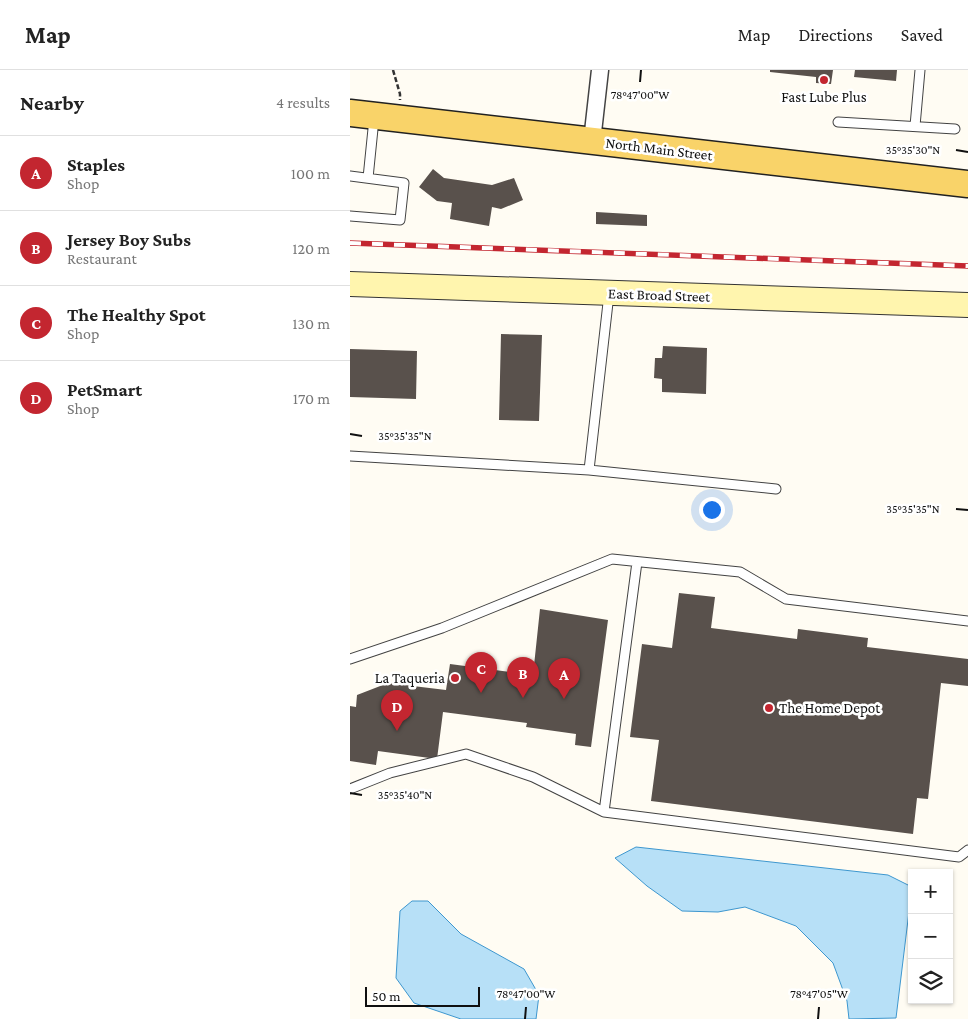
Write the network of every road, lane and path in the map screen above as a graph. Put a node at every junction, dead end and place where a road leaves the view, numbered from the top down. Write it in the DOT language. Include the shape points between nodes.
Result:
graph roads {
  1 [pos="393,70"];
  2 [pos="600,70"];
  3 [pos="920,70"];
  4 [pos="374,116"];
  5 [pos="838,122"];
  6 [pos="915,126"];
  7 [pos="955,129"];
  8 [pos="592,141"];
  9 [pos="350,176"];
  10 [pos="368,178"];
  11 [pos="968,184"];
  12 [pos="350,216"];
  13 [pos="350,284"];
  14 [pos="609,294"];
  15 [pos="968,305"];
  16 [pos="350,456"];
  17 [pos="589,470"];
  18 [pos="776,489"];
  19 [pos="637,562"];
  20 [pos="968,621"];
  21 [pos="350,659"];
  22 [pos="350,789"];
  23 [pos="604,812"];
  24 [pos="968,850"];
  1 -- 4 [label="path" via="400,94"];
  2 -- 8 [label="street"];
  3 -- 6 [label="lane"];
  4 -- 8 [label="main road, North Main Street"];
  4 -- 10 [label="lane"];
  5 -- 6 [label="lane"];
  6 -- 7 [label="lane"];
  8 -- 11 [label="main road, North Main Street"];
  9 -- 10 [label="lane"];
  10 -- 12 [label="lane" via="404,183 400,220"];
  13 -- 14 [label="main road, East Broad Street"];
  14 -- 15 [label="main road, East Broad Street"];
  14 -- 17 [label="lane"];
  16 -- 17 [label="lane"];
  17 -- 18 [label="lane"];
  19 -- 20 [label="lane" via="740,572 786,599"];
  19 -- 21 [label="lane" via="612,559 442,628"];
  19 -- 23 [label="lane"];
  22 -- 23 [label="lane" via="390,773 466,754 533,777"];
  23 -- 24 [label="lane" via="958,857"];
}
